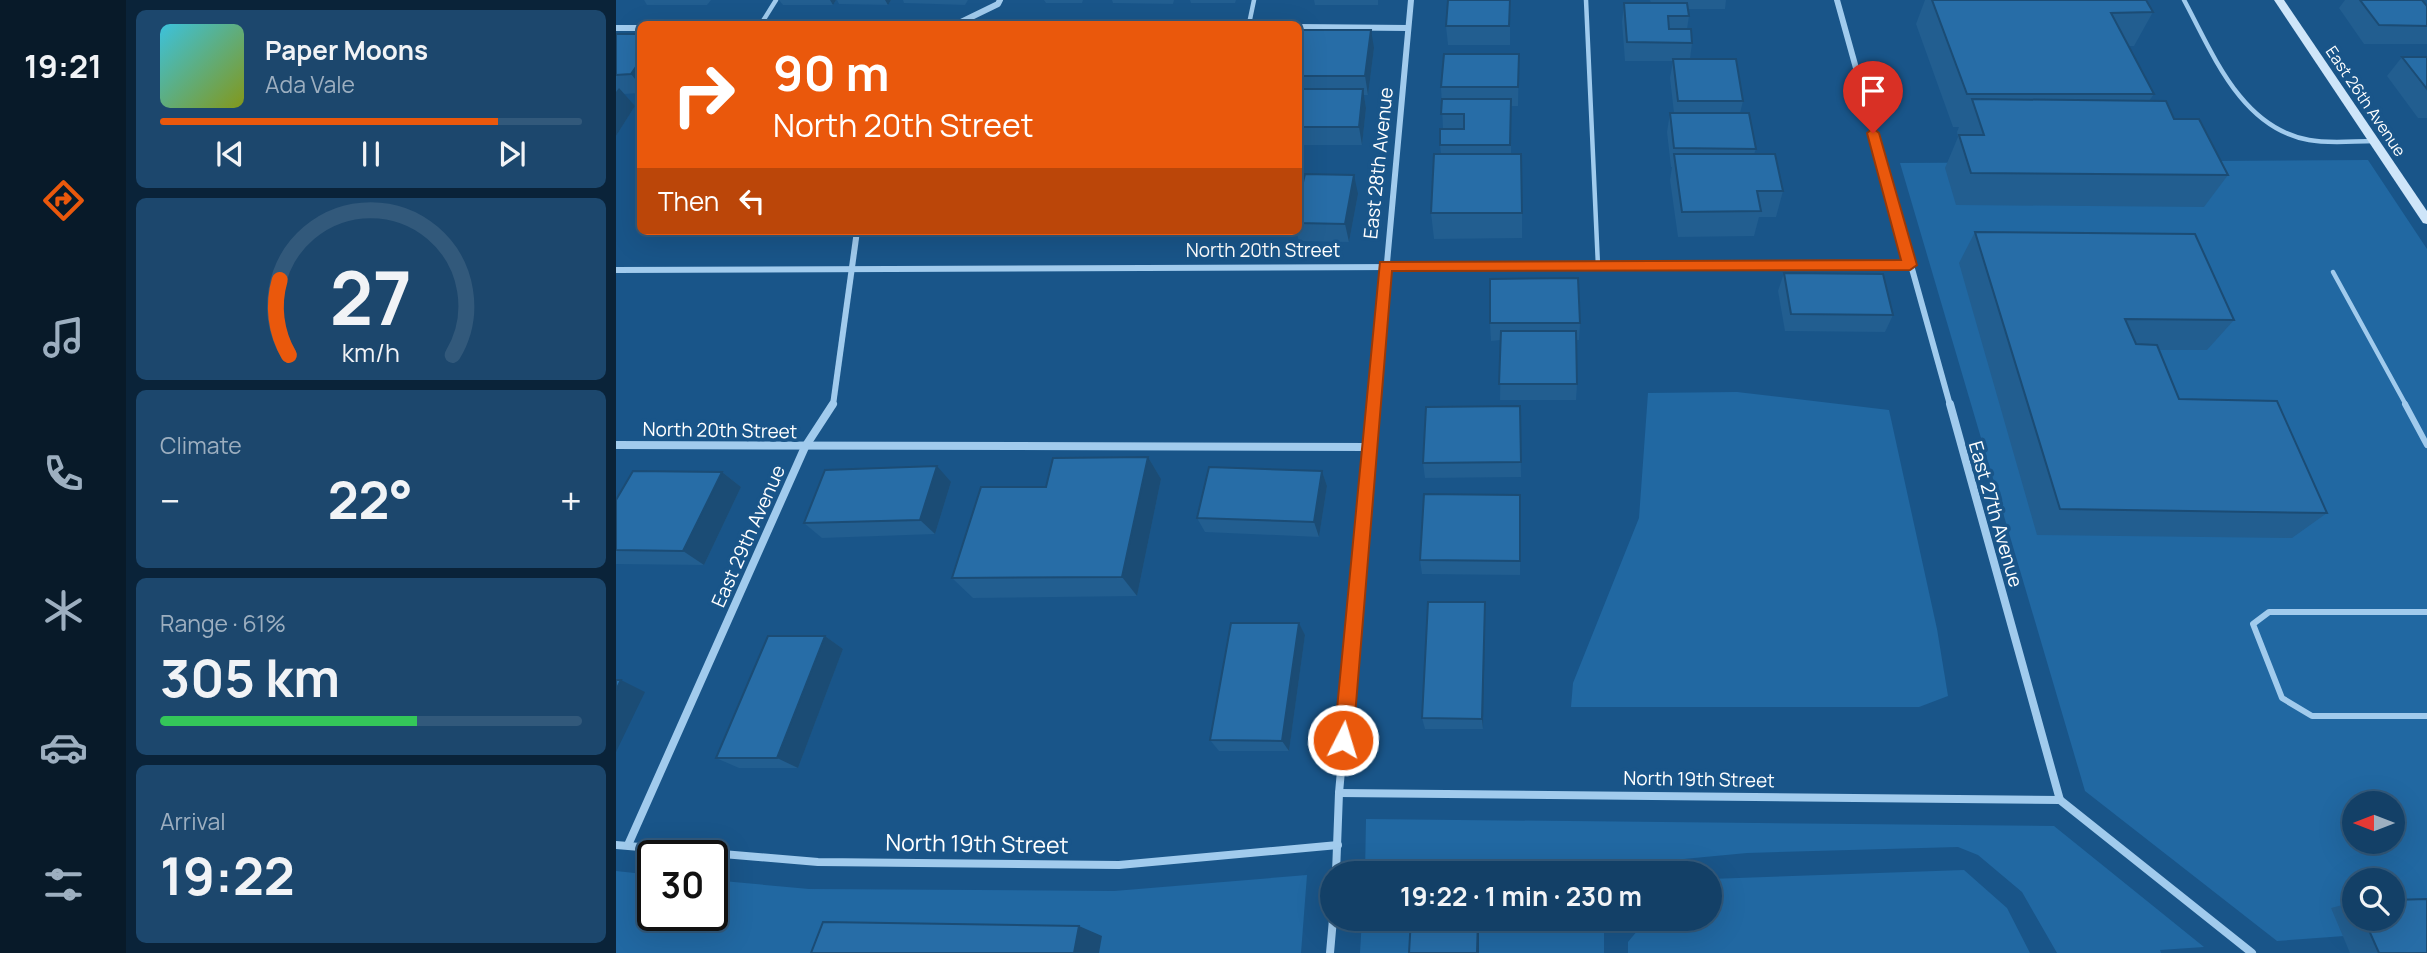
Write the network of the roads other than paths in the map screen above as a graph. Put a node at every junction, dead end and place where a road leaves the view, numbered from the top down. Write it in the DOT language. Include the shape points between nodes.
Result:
graph roads {
  1 [pos="776,0"];
  2 [pos="1000,0"];
  3 [pos="1254,0"];
  4 [pos="1411,0"];
  5 [pos="1586,0"];
  6 [pos="1837,0"];
  7 [pos="2184,0"];
  8 [pos="2279,0"];
  9 [pos="763,21"];
  10 [pos="963,21"];
  11 [pos="1250,21"];
  12 [pos="637,27"];
  13 [pos="1302,27"];
  14 [pos="616,28"];
  15 [pos="1408,28"];
  16 [pos="2374,141"];
  17 [pos="2427,220"];
  18 [pos="856,235"];
  19 [pos="1910,265"];
  20 [pos="1385,266"];
  21 [pos="1598,266"];
  22 [pos="852,267"];
  23 [pos="616,270"];
  24 [pos="2333,272"];
  25 [pos="616,444"];
  26 [pos="2426,446"];
  27 [pos="805,447"];
  28 [pos="1369,447"];
  29 [pos="2427,612"];
  30 [pos="2427,716"];
  31 [pos="1339,793"];
  32 [pos="2060,800"];
  33 [pos="616,845"];
  34 [pos="628,845"];
  35 [pos="1338,845"];
  36 [pos="1337,861"];
  37 [pos="1332,931"];
  38 [pos="1330,953"];
  39 [pos="2252,953"];
  1 -- 9 [label="lane"];
  2 -- 10 [label="street"];
  3 -- 11 [label="lane"];
  4 -- 15 [label="street, East 28th Avenue"];
  5 -- 21 [label="lane"];
  6 -- 19 [label="street, East 27th Avenue"];
  7 -- 16 [label="lane" via="2254,114 2307,139"];
  8 -- 16 [label="street, East 26th Avenue"];
  12 -- 14 [label="street"];
  13 -- 15 [label="street"];
  15 -- 20 [label="street, East 28th Avenue"];
  16 -- 17 [label="street, East 26th Avenue"];
  18 -- 22 [label="street, East 29th Avenue"];
  19 -- 21 [label="street, North 20th Street"];
  19 -- 32 [label="street, East 27th Avenue"];
  20 -- 21 [label="street, North 20th Street"];
  20 -- 22 [label="street, North 20th Street"];
  20 -- 28 [label="street, East 28th Avenue"];
  22 -- 23 [label="street, North 20th Street"];
  22 -- 27 [label="street, East 29th Avenue" via="833,406"];
  24 -- 26 [label="lane"];
  25 -- 27 [label="street, North 20th Street"];
  27 -- 28 [label="street, North 20th Street"];
  27 -- 34 [label="street, East 29th Avenue"];
  28 -- 31 [label="street, East 28th Avenue"];
  29 -- 30 [label="lane" via="2269,612 2253,624 2282,698 2312,716"];
  31 -- 32 [label="street, North 19th Street"];
  31 -- 35 [label="street, East 28th Avenue"];
  32 -- 39 [label="street"];
  33 -- 34 [label="street, North 19th Street"];
  34 -- 35 [label="street, North 19th Street" via="818,862 1119,865"];
  35 -- 36 [label="street, East 28th Avenue"];
  37 -- 38 [label="street"];
}
